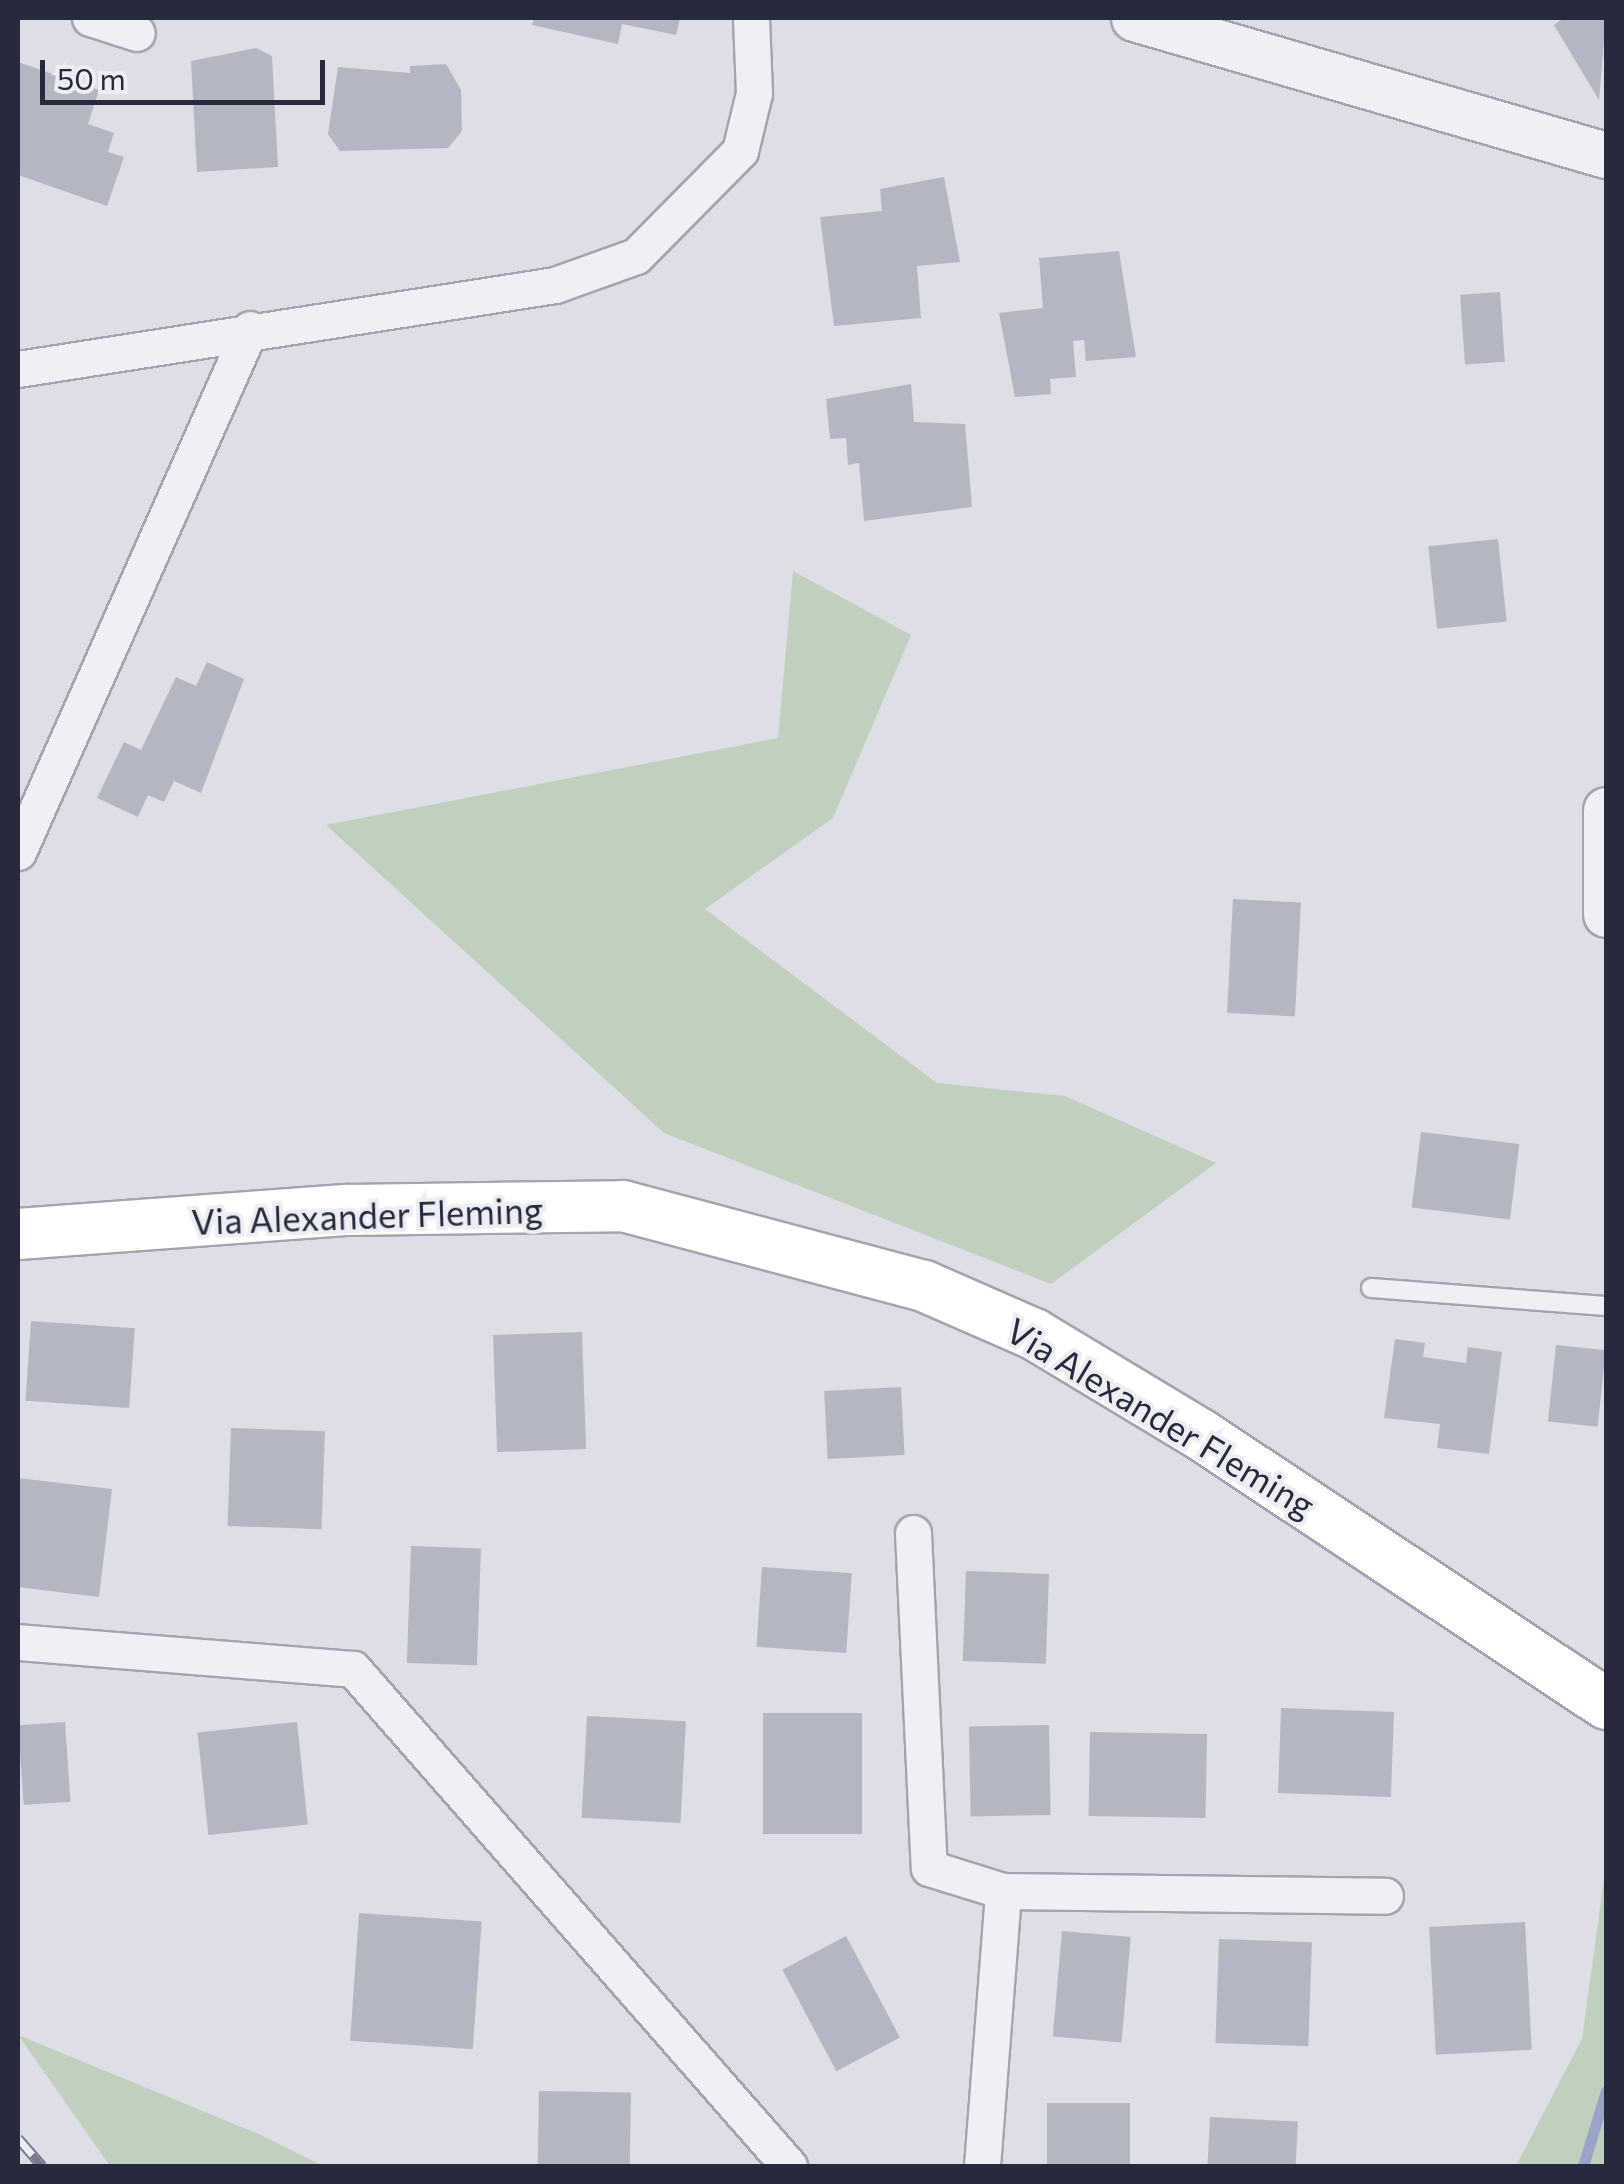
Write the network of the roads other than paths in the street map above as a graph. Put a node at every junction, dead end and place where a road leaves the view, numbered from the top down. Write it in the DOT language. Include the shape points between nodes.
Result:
graph roads {
  1 [pos="90,18"];
  2 [pos="751,18"];
  3 [pos="1164,20"];
  4 [pos="137,33"];
  5 [pos="1606,156"];
  6 [pos="250,329"];
  7 [pos="18,369"];
  8 [pos="1606,810"];
  9 [pos="18,852"];
  10 [pos="1606,914"];
  11 [pos="18,1234"];
  12 [pos="1371,1288"];
  13 [pos="1606,1306"];
  14 [pos="913,1533"];
  15 [pos="18,1642"];
  16 [pos="1590,1692"];
  17 [pos="1003,1891"];
  18 [pos="1385,1896"];
  19 [pos="790,2166"];
  20 [pos="982,2166"];
  1 -- 4 [label="street"];
  2 -- 6 [label="street" via="754,93 740,151 636,256 555,285"];
  3 -- 5 [label="street"];
  6 -- 7 [label="street"];
  6 -- 9 [label="street"];
  8 -- 10 [label="street"];
  11 -- 16 [label="main road, Via Alexander Fleming" via="348,1210 623,1206 832,1259 1034,1334"];
  12 -- 13 [label="lane"];
  14 -- 17 [label="street" via="929,1868"];
  15 -- 19 [label="street" via="352,1669"];
  17 -- 18 [label="street"];
  17 -- 20 [label="street"];
}
